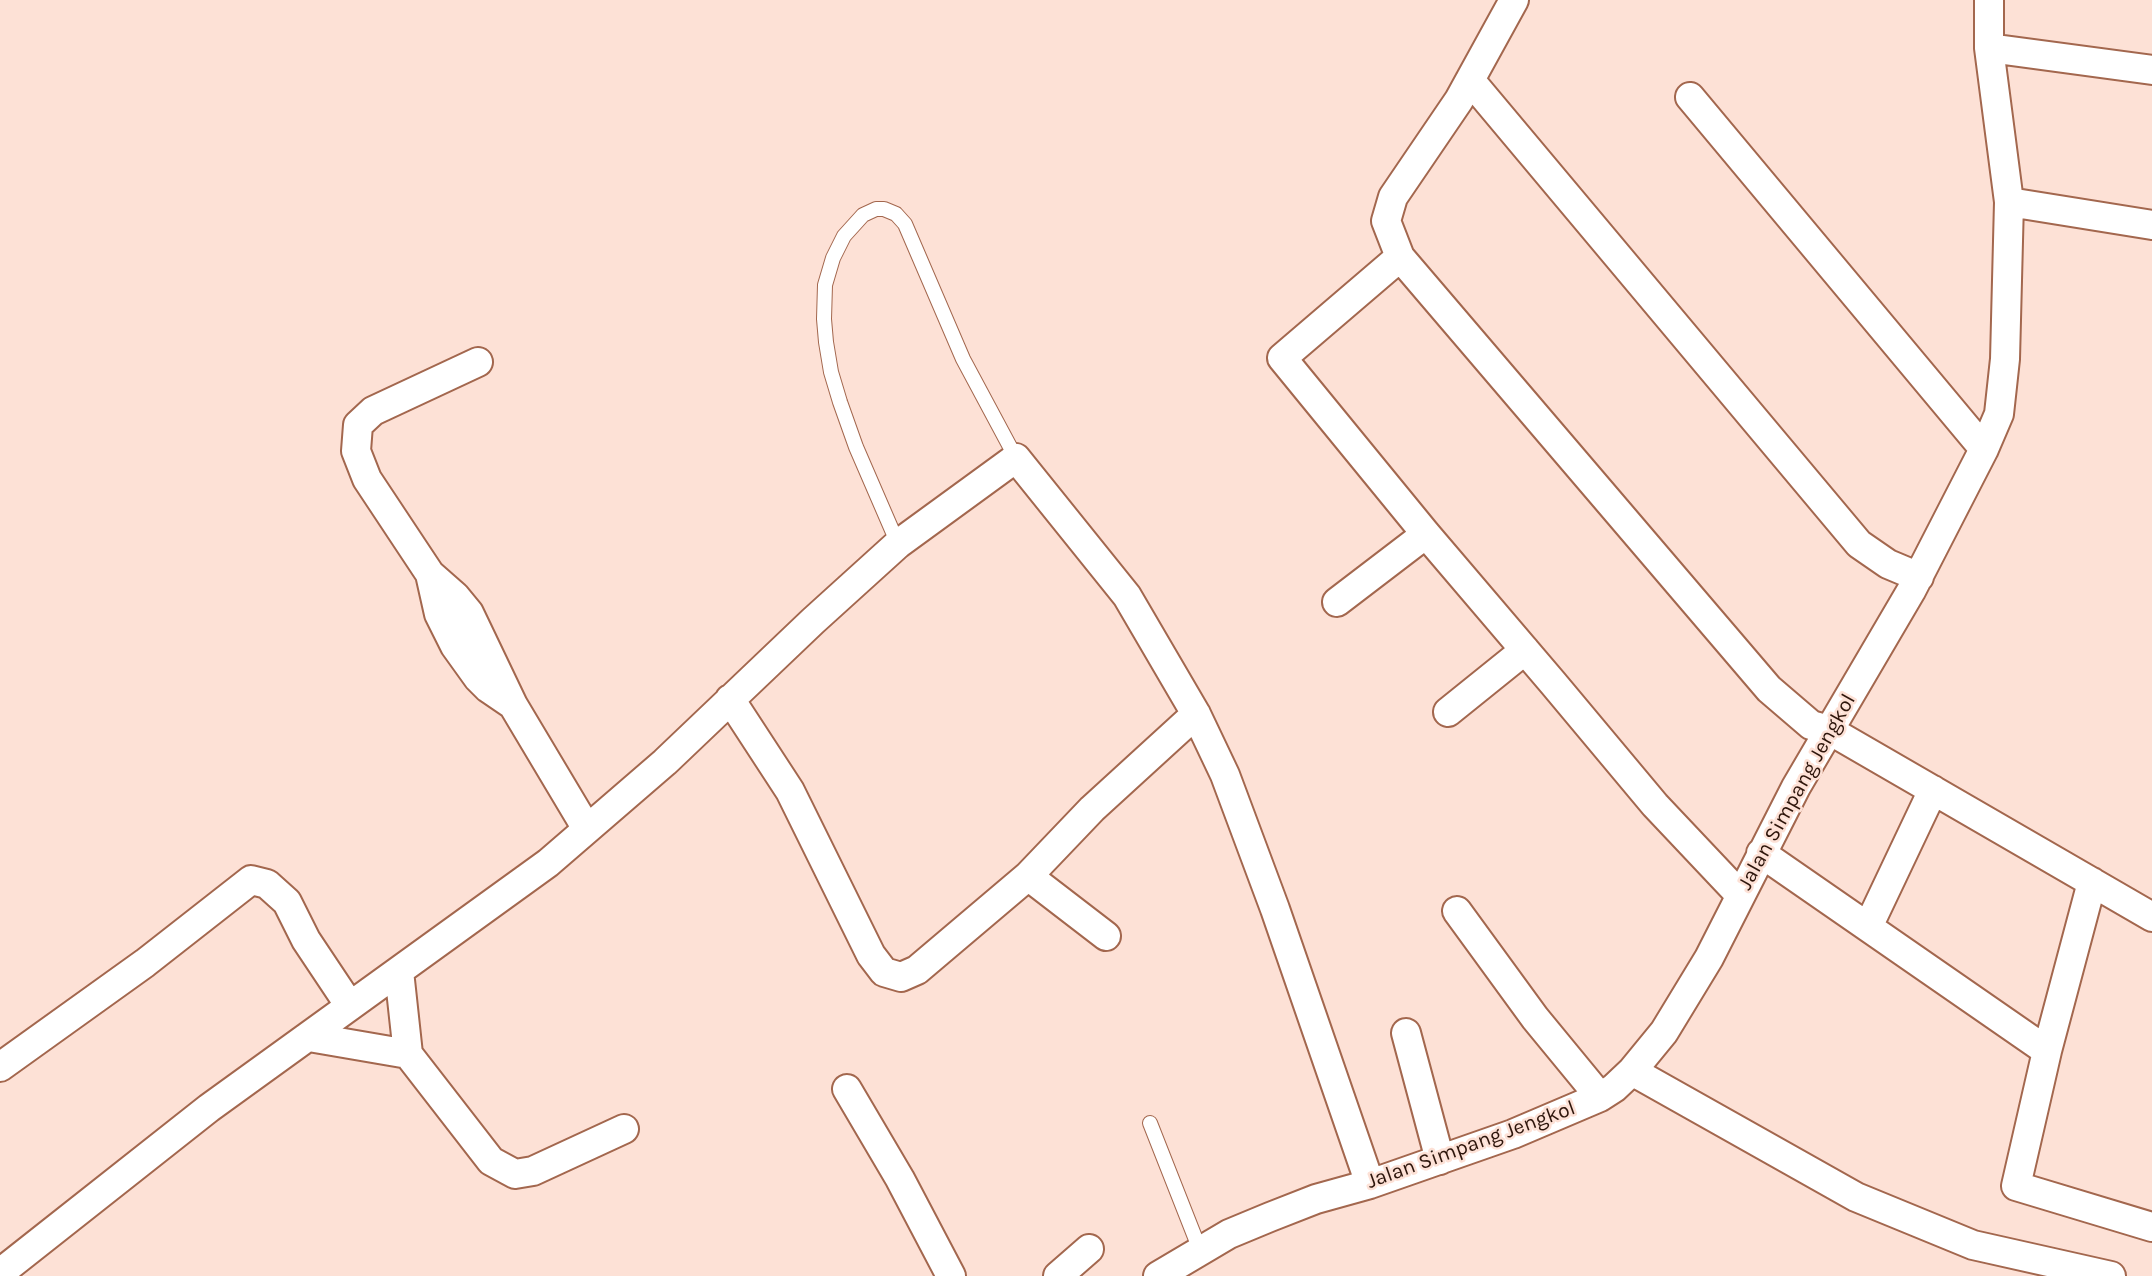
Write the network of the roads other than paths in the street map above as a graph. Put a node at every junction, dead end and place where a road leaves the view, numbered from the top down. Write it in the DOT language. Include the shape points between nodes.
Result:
graph roads {
  1 [pos="1514,0"];
  2 [pos="1989,0"];
  3 [pos="1989,48"];
  4 [pos="2152,70"];
  5 [pos="1470,80"];
  6 [pos="1690,97"];
  7 [pos="2009,202"];
  8 [pos="2152,225"];
  9 [pos="1400,257"];
  10 [pos="478,362"];
  11 [pos="1984,449"];
  12 [pos="1016,458"];
  13 [pos="1426,534"];
  14 [pos="898,544"];
  15 [pos="1919,577"];
  16 [pos="1337,602"];
  17 [pos="1525,650"];
  18 [pos="730,699"];
  19 [pos="1448,712"];
  20 [pos="1197,714"];
  21 [pos="1829,730"];
  22 [pos="1932,789"];
  23 [pos="587,829"];
  24 [pos="1761,853"];
  25 [pos="1028,876"];
  26 [pos="2092,882"];
  27 [pos="1740,895"];
  28 [pos="1457,911"];
  29 [pos="2152,917"];
  30 [pos="1868,927"];
  31 [pos="1106,936"];
  32 [pos="399,971"];
  33 [pos="350,1006"];
  34 [pos="1406,1033"];
  35 [pos="309,1037"];
  36 [pos="2047,1052"];
  37 [pos="408,1054"];
  38 [pos="0,1067"];
  39 [pos="1632,1071"];
  40 [pos="847,1089"];
  41 [pos="1600,1097"];
  42 [pos="1150,1123"];
  43 [pos="624,1129"];
  44 [pos="1440,1160"];
  45 [pos="1370,1184"];
  46 [pos="2152,1227"];
  47 [pos="1089,1248"];
  48 [pos="1200,1250"];
  49 [pos="0,1273"];
  50 [pos="951,1276"];
  51 [pos="1058,1276"];
  52 [pos="1158,1276"];
  53 [pos="2111,1276"];
  1 -- 5 [label="street"];
  2 -- 3 [label="street, Jalan Simpang Jengkol"];
  3 -- 4 [label="street"];
  3 -- 7 [label="street, Jalan Simpang Jengkol"];
  5 -- 9 [label="street" via="1393,197 1386,221"];
  5 -- 15 [label="street" via="1859,544 1888,564"];
  6 -- 11 [label="street"];
  7 -- 8 [label="street"];
  7 -- 11 [label="street, Jalan Simpang Jengkol" via="2005,359 1999,414"];
  9 -- 13 [label="street" via="1282,358"];
  9 -- 21 [label="street" via="1769,689 1811,725"];
  10 -- 23 [label="street" via="373,411 358,425 356,451 367,479 430,574 469,613 513,705"];
  11 -- 15 [label="street, Jalan Simpang Jengkol"];
  12 -- 14 [label="street"];
  12 -- 14 [label="lane" via="963,359 906,224 884,208 863,215 844,236 825,285 826,342 831,372 856,447"];
  12 -- 20 [label="street" via="1127,596"];
  13 -- 16 [label="street"];
  13 -- 17 [label="street"];
  14 -- 18 [label="street"];
  15 -- 21 [label="street, Jalan Simpang Jengkol"];
  17 -- 19 [label="street"];
  17 -- 27 [label="street" via="1655,805"];
  18 -- 23 [label="street"];
  18 -- 25 [label="street" via="790,791 860,935 878,966 889,975 901,977 917,970"];
  20 -- 25 [label="street" via="1092,809"];
  20 -- 45 [label="street" via="1225,775 1275,909"];
  21 -- 22 [label="street"];
  21 -- 24 [label="street, Jalan Simpang Jengkol"];
  22 -- 26 [label="street"];
  22 -- 30 [label="street"];
  23 -- 32 [label="street" via="548,863"];
  24 -- 27 [label="street, Jalan Simpang Jengkol"];
  24 -- 30 [label="street"];
  25 -- 31 [label="street"];
  26 -- 29 [label="street"];
  26 -- 36 [label="street"];
  27 -- 39 [label="street, Jalan Simpang Jengkol" via="1709,958 1664,1032"];
  28 -- 41 [label="street" via="1535,1018"];
  30 -- 36 [label="street"];
  32 -- 33 [label="street"];
  32 -- 37 [label="street"];
  33 -- 35 [label="street"];
  33 -- 38 [label="street" via="306,940 287,902 267,884 251,880 145,963"];
  34 -- 44 [label="street"];
  35 -- 37 [label="street"];
  35 -- 49 [label="street" via="209,1108"];
  36 -- 46 [label="street" via="2016,1186"];
  37 -- 43 [label="street" via="477,1145 508,1172 533,1171"];
  39 -- 41 [label="street, Jalan Simpang Jengkol"];
  39 -- 53 [label="street" via="1867,1201 1973,1245"];
  40 -- 50 [label="street"];
  41 -- 44 [label="street, Jalan Simpang Jengkol"];
  42 -- 48 [label="lane"];
  44 -- 45 [label="street, Jalan Simpang Jengkol"];
  45 -- 48 [label="street, Jalan Simpang Jengkol" via="1316,1199"];
  47 -- 51 [label="street"];
  48 -- 52 [label="street, Jalan Simpang Jengkol"];
}
